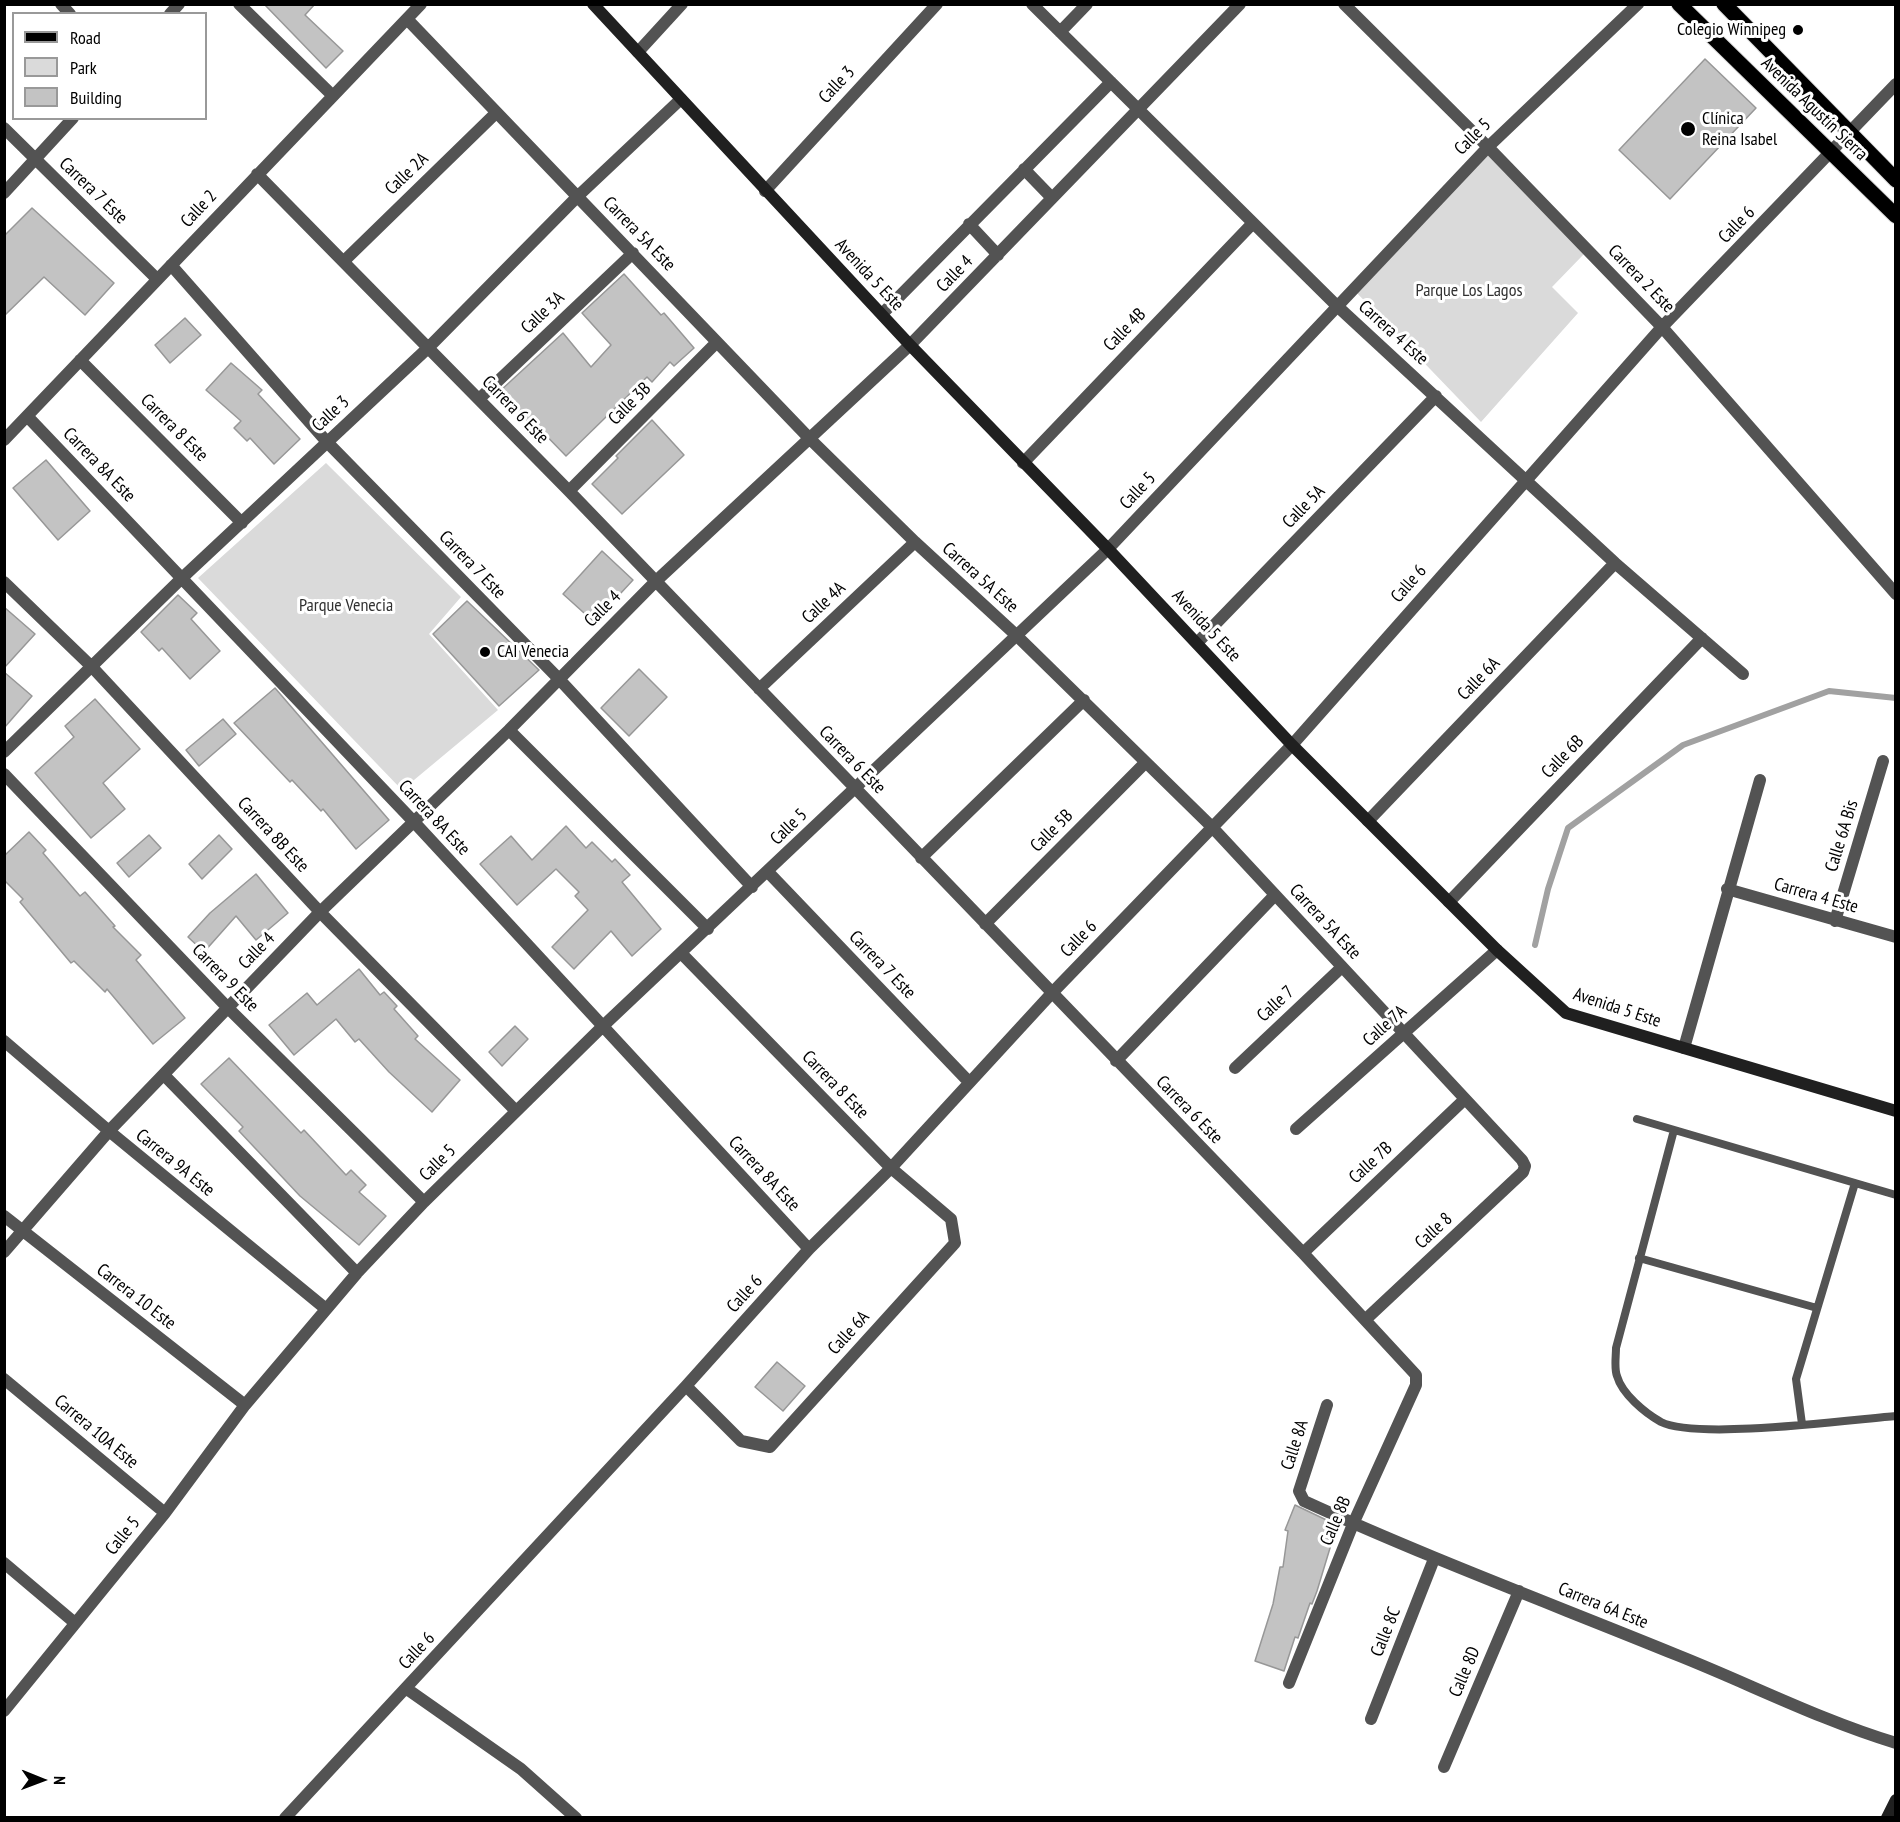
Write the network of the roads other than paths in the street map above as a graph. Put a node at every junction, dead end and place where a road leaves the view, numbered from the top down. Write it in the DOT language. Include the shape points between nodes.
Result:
graph roads {
  1 [pos="239,4"];
  2 [pos="421,4"];
  3 [pos="593,4"];
  4 [pos="682,4"];
  5 [pos="937,4"];
  6 [pos="1032,4"];
  7 [pos="1087,4"];
  8 [pos="1240,4"];
  9 [pos="1344,4"];
  10 [pos="1638,4"];
  11 [pos="1679,4"];
  12 [pos="1724,4"];
  13 [pos="407,19"];
  14 [pos="1060,32"];
  15 [pos="638,52"];
  16 [pos="1111,82"];
  17 [pos="1896,84"];
  18 [pos="332,95"];
  19 [pos="681,99"];
  20 [pos="1139,110"];
  21 [pos="496,112"];
  22 [pos="71,120"];
  23 [pos="4,128"];
  24 [pos="1849,134"];
  25 [pos="1488,147"];
  26 [pos="1831,154"];
  27 [pos="35,160"];
  28 [pos="1024,169"];
  29 [pos="257,174"];
  30 [pos="1896,180"];
  31 [pos="765,191"];
  32 [pos="4,193"];
  33 [pos="578,196"];
  34 [pos="1052,198"];
  35 [pos="1896,216"];
  36 [pos="1253,223"];
  37 [pos="969,224"];
  38 [pos="633,253"];
  39 [pos="998,255"];
  40 [pos="344,261"];
  41 [pos="171,265"];
  42 [pos="157,279"];
  43 [pos="1336,305"];
  44 [pos="882,314"];
  45 [pos="1662,327"];
  46 [pos="717,342"];
  47 [pos="910,345"];
  48 [pos="429,347"];
  49 [pos="80,360"];
  50 [pos="1436,396"];
  51 [pos="479,399"];
  52 [pos="27,416"];
  53 [pos="810,439"];
  54 [pos="4,440"];
  55 [pos="327,442"];
  56 [pos="1023,463"];
  57 [pos="1525,480"];
  58 [pos="569,491"];
  59 [pos="242,523"];
  60 [pos="915,542"];
  61 [pos="1108,549"];
  62 [pos="1616,563"];
  63 [pos="182,578"];
  64 [pos="4,582"];
  65 [pos="655,582"];
  66 [pos="1896,594"];
  67 [pos="1017,635"];
  68 [pos="1702,638"];
  69 [pos="1197,643"];
  70 [pos="93,668"];
  71 [pos="1743,674"];
  72 [pos="559,679"];
  73 [pos="759,689"];
  74 [pos="1084,700"];
  75 [pos="509,730"];
  76 [pos="1292,745"];
  77 [pos="4,753"];
  78 [pos="1883,761"];
  79 [pos="1145,763"];
  80 [pos="4,774"];
  81 [pos="1760,780"];
  82 [pos="854,789"];
  83 [pos="1368,821"];
  84 [pos="414,822"];
  85 [pos="1212,827"];
  86 [pos="921,858"];
  87 [pos="768,872"];
  88 [pos="752,887"];
  89 [pos="1727,889"];
  90 [pos="1275,895"];
  91 [pos="1449,902"];
  92 [pos="320,912"];
  93 [pos="1835,921"];
  94 [pos="985,924"];
  95 [pos="708,929"];
  96 [pos="1896,937"];
  97 [pos="1497,950"];
  98 [pos="681,954"];
  99 [pos="1342,967"];
  100 [pos="1052,993"];
  101 [pos="227,1007"];
  102 [pos="602,1027"];
  103 [pos="1405,1034"];
  104 [pos="4,1041"];
  105 [pos="1684,1048"];
  106 [pos="1116,1061"];
  107 [pos="1234,1068"];
  108 [pos="164,1075"];
  109 [pos="969,1082"];
  110 [pos="1465,1099"];
  111 [pos="516,1111"];
  112 [pos="1896,1111"];
  113 [pos="1637,1119"];
  114 [pos="1296,1129"];
  115 [pos="1674,1130"];
  116 [pos="109,1131"];
  117 [pos="1525,1166"];
  118 [pos="891,1168"];
  119 [pos="1855,1183"];
  120 [pos="1896,1195"];
  121 [pos="424,1202"];
  122 [pos="4,1216"];
  123 [pos="22,1231"];
  124 [pos="955,1243"];
  125 [pos="809,1249"];
  126 [pos="4,1252"];
  127 [pos="1303,1253"];
  128 [pos="1640,1258"];
  129 [pos="357,1272"];
  130 [pos="1817,1308"];
  131 [pos="326,1309"];
  132 [pos="1365,1320"];
  133 [pos="1416,1375"];
  134 [pos="4,1379"];
  135 [pos="686,1386"];
  136 [pos="245,1405"];
  137 [pos="1328,1405"];
  138 [pos="1896,1416"];
  139 [pos="1802,1424"];
  140 [pos="1300,1497"];
  141 [pos="165,1513"];
  142 [pos="1353,1524"];
  143 [pos="1434,1559"];
  144 [pos="4,1563"];
  145 [pos="1519,1591"];
  146 [pos="75,1623"];
  147 [pos="1289,1683"];
  148 [pos="407,1689"];
  149 [pos="7,1702"];
  150 [pos="1371,1719"];
  151 [pos="1896,1743"];
  152 [pos="1444,1767"];
  153 [pos="1896,1800"];
  154 [pos="285,1818"];
  155 [pos="576,1818"];
  156 [pos="1887,1818"];
  1 -- 18 [label="street"];
  2 -- 13 [label="street, Calle 2"];
  3 -- 15 [label="main road, Avenida 5 Este"];
  4 -- 15 [label="street"];
  5 -- 31 [label="street, Calle 3"];
  6 -- 14 [label="street, Carrera 4 Este"];
  7 -- 14 [label="street"];
  8 -- 20 [label="street, Calle 4"];
  9 -- 25 [label="street, Carrera 2 Este"];
  10 -- 25 [label="street, Calle 5"];
  11 -- 26 [label="main road, Avenida Agustín Sierra"];
  12 -- 24 [label="main road, Avenida Agustín Sierra"];
  13 -- 18 [label="street, Calle 2"];
  13 -- 21 [label="street, Carrera 5A Este"];
  14 -- 16 [label="street, Carrera 4 Este"];
  15 -- 19 [label="main road, Avenida 5 Este"];
  16 -- 20 [label="street, Carrera 4 Este"];
  16 -- 28 [label="street, Calle 4"];
  17 -- 24 [label="street, Calle 6"];
  18 -- 29 [label="street, Calle 2"];
  19 -- 31 [label="main road, Avenida 5 Este"];
  19 -- 33 [label="street, Calle 3"];
  20 -- 34 [label="street, Calle 4"];
  20 -- 36 [label="street, Carrera 4 Este"];
  21 -- 33 [label="street, Carrera 5A Este"];
  21 -- 40 [label="street, Calle 2A"];
  22 -- 27 [label="street"];
  23 -- 27 [label="street, Carrera 7 Este"];
  24 -- 26 [label="street, Calle 6"];
  24 -- 30 [label="main road, Avenida Agustín Sierra"];
  25 -- 43 [label="street, Calle 5"];
  25 -- 45 [label="street, Carrera 2 Este"];
  26 -- 35 [label="main road, Avenida Agustín Sierra"];
  26 -- 45 [label="street, Calle 6"];
  27 -- 32 [label="street"];
  27 -- 42 [label="street, Carrera 7 Este"];
  28 -- 34 [label="street"];
  28 -- 37 [label="street, Calle 4"];
  29 -- 40 [label="street, Carrera 6 Este"];
  29 -- 41 [label="street, Calle 2"];
  31 -- 44 [label="main road, Avenida 5 Este"];
  33 -- 38 [label="street, Carrera 5A Este"];
  33 -- 48 [label="street, Calle 3"];
  34 -- 39 [label="street, Calle 4"];
  36 -- 43 [label="street, Carrera 4 Este"];
  36 -- 56 [label="street, Calle 4B"];
  37 -- 39 [label="street"];
  37 -- 44 [label="street, Calle 4"];
  38 -- 46 [label="street, Carrera 5A Este"];
  38 -- 51 [label="street, Calle 3A"];
  39 -- 47 [label="street, Calle 4"];
  40 -- 48 [label="street, Carrera 6 Este"];
  41 -- 42 [label="street, Calle 2"];
  41 -- 55 [label="street, Carrera 7 Este"];
  42 -- 49 [label="street, Calle 2"];
  43 -- 50 [label="street, Carrera 4 Este"];
  43 -- 61 [label="street, Calle 5"];
  44 -- 47 [label="main road, Avenida 5 Este"];
  45 -- 57 [label="street, Calle 6"];
  45 -- 66 [label="street, Carrera 2 Este"];
  46 -- 53 [label="street, Carrera 5A Este"];
  46 -- 58 [label="street, Calle 3B"];
  47 -- 53 [label="street, Calle 4"];
  47 -- 56 [label="main road, Avenida 5 Este"];
  48 -- 51 [label="street, Carrera 6 Este"];
  48 -- 55 [label="street, Calle 3"];
  49 -- 52 [label="street, Calle 2"];
  49 -- 59 [label="street, Carrera 8 Este"];
  50 -- 57 [label="street, Carrera 4 Este"];
  50 -- 69 [label="street, Calle 5A"];
  51 -- 58 [label="street, Carrera 6 Este"];
  52 -- 54 [label="street, Calle 2"];
  52 -- 63 [label="street, Carrera 8A Este"];
  53 -- 60 [label="street, Carrera 5A Este"];
  53 -- 65 [label="street, Calle 4"];
  55 -- 59 [label="street, Calle 3"];
  55 -- 72 [label="street, Carrera 7 Este"];
  56 -- 61 [label="main road, Avenida 5 Este"];
  57 -- 62 [label="street, Carrera 4 Este"];
  57 -- 76 [label="street, Calle 6"];
  58 -- 65 [label="street, Carrera 6 Este"];
  59 -- 63 [label="street, Calle 3"];
  60 -- 67 [label="street, Carrera 5A Este"];
  60 -- 73 [label="street, Calle 4A"];
  61 -- 67 [label="street, Calle 5"];
  61 -- 69 [label="main road, Avenida 5 Este"];
  62 -- 68 [label="street, Carrera 4 Este"];
  62 -- 83 [label="street, Calle 6A"];
  63 -- 70 [label="street, Calle 3"];
  63 -- 84 [label="street, Carrera 8A Este"];
  64 -- 70 [label="street, Carrera 8B Este"];
  65 -- 72 [label="street, Calle 4"];
  65 -- 73 [label="street, Carrera 6 Este"];
  67 -- 74 [label="street, Carrera 5A Este"];
  67 -- 82 [label="street, Calle 5"];
  68 -- 71 [label="street, Carrera 4 Este"];
  68 -- 91 [label="street, Calle 6B"];
  69 -- 76 [label="main road, Avenida 5 Este"];
  70 -- 77 [label="street, Calle 3"];
  70 -- 92 [label="street, Carrera 8B Este"];
  72 -- 75 [label="street, Calle 4"];
  72 -- 88 [label="street, Carrera 7 Este"];
  73 -- 82 [label="street, Carrera 6 Este"];
  74 -- 79 [label="street, Carrera 5A Este"];
  74 -- 86 [label="street"];
  75 -- 84 [label="street, Calle 4"];
  75 -- 95 [label="street"];
  76 -- 83 [label="main road, Avenida 5 Este"];
  76 -- 85 [label="street, Calle 6"];
  78 -- 93 [label="street, Calle 6A Bis"];
  79 -- 85 [label="street, Carrera 5A Este"];
  79 -- 94 [label="street, Calle 5B"];
  80 -- 101 [label="street, Carrera 9 Este"];
  81 -- 89 [label="street"];
  82 -- 86 [label="street, Carrera 6 Este"];
  82 -- 87 [label="street, Calle 5"];
  83 -- 91 [label="main road, Avenida 5 Este"];
  84 -- 92 [label="street, Calle 4"];
  84 -- 102 [label="street, Carrera 8A Este"];
  85 -- 90 [label="street, Carrera 5A Este"];
  85 -- 100 [label="street, Calle 6"];
  86 -- 94 [label="street, Carrera 6 Este"];
  87 -- 88 [label="street, Calle 5"];
  87 -- 109 [label="street, Carrera 7 Este"];
  88 -- 95 [label="street, Calle 5"];
  89 -- 93 [label="street, Carrera 4 Este"];
  89 -- 105 [label="street"];
  90 -- 99 [label="street, Carrera 5A Este"];
  90 -- 106 [label="street"];
  91 -- 97 [label="main road, Avenida 5 Este"];
  92 -- 101 [label="street, Calle 4"];
  92 -- 111 [label="street, Carrera 8B Este"];
  93 -- 96 [label="street, Carrera 4 Este"];
  94 -- 100 [label="street, Carrera 6 Este"];
  95 -- 98 [label="street, Calle 5"];
  97 -- 103 [label="street, Calle 7A"];
  97 -- 105 [label="main road, Avenida 5 Este" via="1566,1013"];
  98 -- 102 [label="street, Calle 5"];
  98 -- 118 [label="street, Carrera 8 Este"];
  99 -- 103 [label="street, Carrera 5A Este"];
  99 -- 107 [label="street, Calle 7"];
  100 -- 106 [label="street, Carrera 6 Este"];
  100 -- 109 [label="street, Calle 6"];
  101 -- 108 [label="street, Calle 4"];
  101 -- 121 [label="street, Carrera 9 Este"];
  102 -- 111 [label="street, Calle 5"];
  102 -- 125 [label="street, Carrera 8A Este"];
  103 -- 110 [label="street, Carrera 5A Este"];
  103 -- 114 [label="street, Calle 7A"];
  104 -- 116 [label="street, Carrera 9A Este"];
  105 -- 112 [label="main road, Avenida 5 Este"];
  106 -- 127 [label="street, Carrera 6 Este"];
  108 -- 116 [label="street, Calle 4"];
  108 -- 129 [label="street"];
  109 -- 118 [label="street, Calle 6"];
  110 -- 117 [label="street, Carrera 5A Este"];
  110 -- 127 [label="street, Calle 7B"];
  111 -- 121 [label="street, Calle 5"];
  113 -- 115 [label="lane"];
  115 -- 119 [label="lane"];
  115 -- 128 [label="lane"];
  116 -- 123 [label="street, Calle 4"];
  116 -- 131 [label="street, Carrera 9A Este"];
  117 -- 132 [label="street, Calle 8" via="1524,1172"];
  118 -- 124 [label="street, Carrera 8 Este" via="951,1219"];
  118 -- 125 [label="street, Calle 6"];
  119 -- 120 [label="lane"];
  119 -- 130 [label="lane"];
  121 -- 129 [label="street, Calle 5"];
  122 -- 123 [label="street, Carrera 10 Este"];
  123 -- 126 [label="street, Calle 4"];
  123 -- 136 [label="street, Carrera 10 Este"];
  124 -- 135 [label="street, Calle 6A" via="770,1447 741,1441"];
  125 -- 135 [label="street, Calle 6"];
  127 -- 132 [label="street, Carrera 6 Este"];
  128 -- 130 [label="lane"];
  128 -- 139 [label="lane" via="1616,1348 1616,1375 1628,1396 1662,1422 1693,1430"];
  129 -- 131 [label="street, Calle 5"];
  130 -- 139 [label="lane" via="1796,1378"];
  131 -- 136 [label="street, Calle 5"];
  132 -- 133 [label="street, Carrera 6 Este"];
  133 -- 142 [label="street, Calle 8B" via="1416,1385"];
  134 -- 141 [label="street, Carrera 10A Este"];
  135 -- 148 [label="street, Calle 6"];
  136 -- 141 [label="street, Calle 5"];
  137 -- 140 [label="street, Calle 8A"];
  138 -- 139 [label="lane"];
  140 -- 142 [label="street, Carrera 6A Este"];
  141 -- 146 [label="street, Calle 5"];
  142 -- 143 [label="street, Carrera 6A Este"];
  142 -- 147 [label="street, Calle 8B"];
  143 -- 145 [label="street, Carrera 6A Este"];
  143 -- 150 [label="street, Calle 8C"];
  144 -- 146 [label="street"];
  145 -- 151 [label="street, Carrera 6A Este" via="1745,1682 1847,1728"];
  145 -- 152 [label="street, Calle 8D"];
  146 -- 149 [label="street, Calle 5"];
  148 -- 154 [label="street, Calle 6"];
  148 -- 155 [label="street" via="521,1769"];
  153 -- 156 [label="main road"];
}
